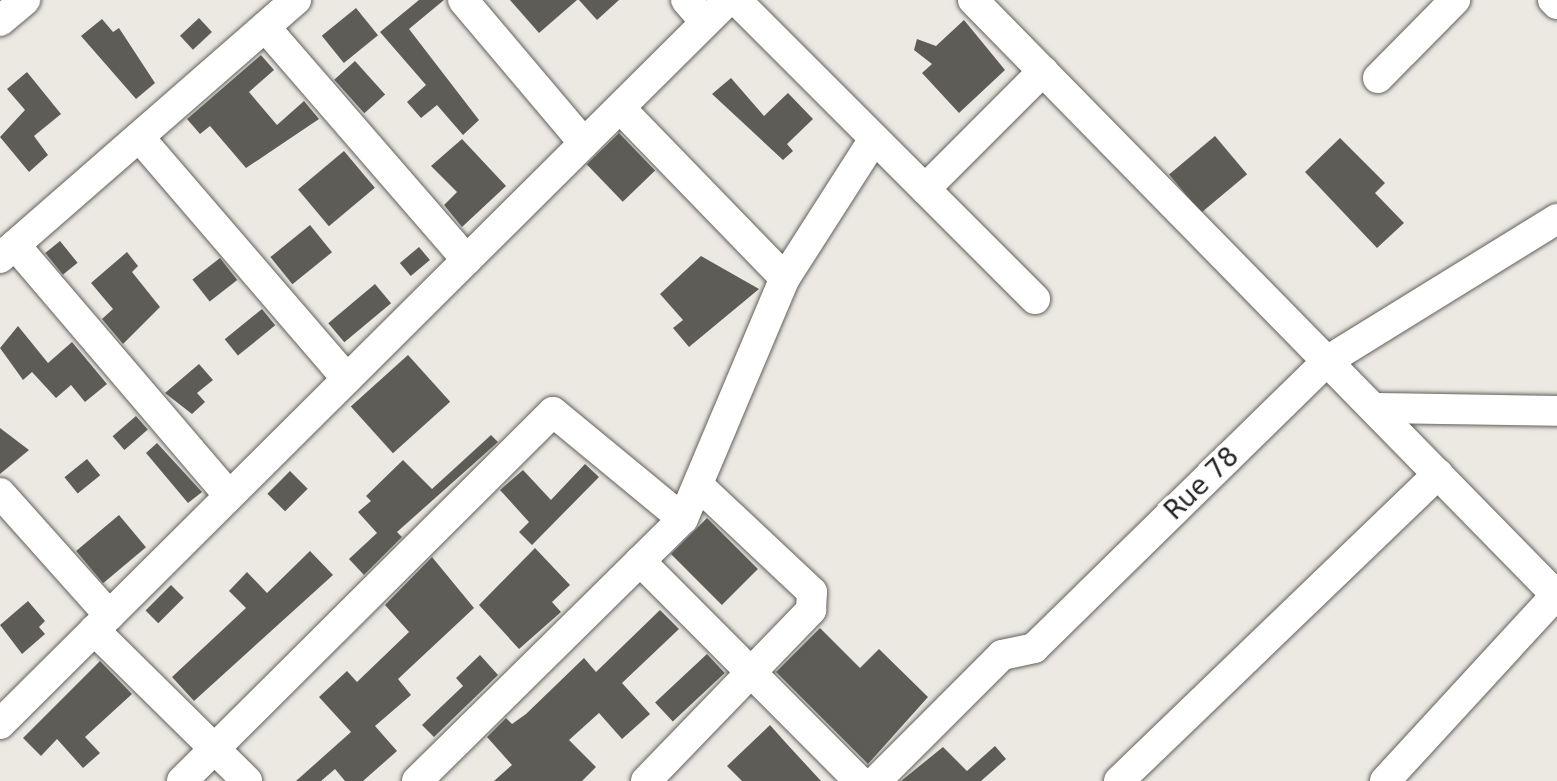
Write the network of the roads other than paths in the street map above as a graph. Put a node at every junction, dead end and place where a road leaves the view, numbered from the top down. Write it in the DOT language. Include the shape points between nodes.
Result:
graph roads {
  1 [pos="25,0"];
  2 [pos="296,0"];
  3 [pos="463,0"];
  4 [pos="728,0"];
  5 [pos="736,0"];
  6 [pos="973,0"];
  7 [pos="1455,0"];
  8 [pos="696,11"];
  9 [pos="0,21"];
  10 [pos="265,27"];
  11 [pos="1043,71"];
  12 [pos="1378,78"];
  13 [pos="620,108"];
  14 [pos="139,137"];
  15 [pos="874,139"];
  16 [pos="584,143"];
  17 [pos="925,189"];
  18 [pos="1557,219"];
  19 [pos="4,253"];
  20 [pos="467,260"];
  21 [pos="785,278"];
  22 [pos="1035,299"];
  23 [pos="1327,361"];
  24 [pos="347,379"];
  25 [pos="1374,408"];
  26 [pos="1557,411"];
  27 [pos="1438,474"];
  28 [pos="699,486"];
  29 [pos="0,493"];
  30 [pos="229,496"];
  31 [pos="683,519"];
  32 [pos="640,561"];
  33 [pos="1557,595"];
  34 [pos="102,623"];
  35 [pos="753,674"];
  36 [pos="0,724"];
  37 [pos="214,749"];
  38 [pos="182,781"];
  39 [pos="247,781"];
  40 [pos="417,781"];
  41 [pos="646,781"];
  42 [pos="859,781"];
  43 [pos="876,781"];
  44 [pos="1119,781"];
  45 [pos="1385,781"];
  1 -- 9 [label="street"];
  2 -- 10 [label="street"];
  3 -- 16 [label="street"];
  4 -- 8 [label="street"];
  5 -- 15 [label="street"];
  6 -- 11 [label="street"];
  7 -- 12 [label="street"];
  8 -- 13 [label="street"];
  10 -- 14 [label="street"];
  10 -- 20 [label="street"];
  11 -- 17 [label="street"];
  11 -- 23 [label="street"];
  13 -- 16 [label="street"];
  13 -- 21 [label="street"];
  14 -- 19 [label="street"];
  14 -- 24 [label="street"];
  15 -- 17 [label="street"];
  15 -- 21 [label="street"];
  16 -- 20 [label="street"];
  17 -- 22 [label="street"];
  18 -- 23 [label="street, Rue 78"];
  19 -- 30 [label="street"];
  20 -- 24 [label="street"];
  21 -- 28 [label="street"];
  23 -- 25 [label="street"];
  23 -- 43 [label="street, Rue 78" via="1034,648 1002,655"];
  24 -- 30 [label="street"];
  25 -- 26 [label="street"];
  25 -- 27 [label="street"];
  27 -- 33 [label="street"];
  27 -- 44 [label="street"];
  28 -- 31 [label="street"];
  28 -- 35 [label="street" via="812,592 811,610"];
  29 -- 34 [label="street"];
  30 -- 34 [label="street"];
  31 -- 32 [label="street"];
  31 -- 37 [label="street" via="553,412"];
  32 -- 35 [label="street"];
  32 -- 40 [label="street"];
  33 -- 45 [label="street"];
  34 -- 36 [label="street"];
  34 -- 37 [label="street"];
  35 -- 41 [label="street"];
  35 -- 42 [label="street"];
  37 -- 38 [label="street"];
  37 -- 39 [label="street"];
}
